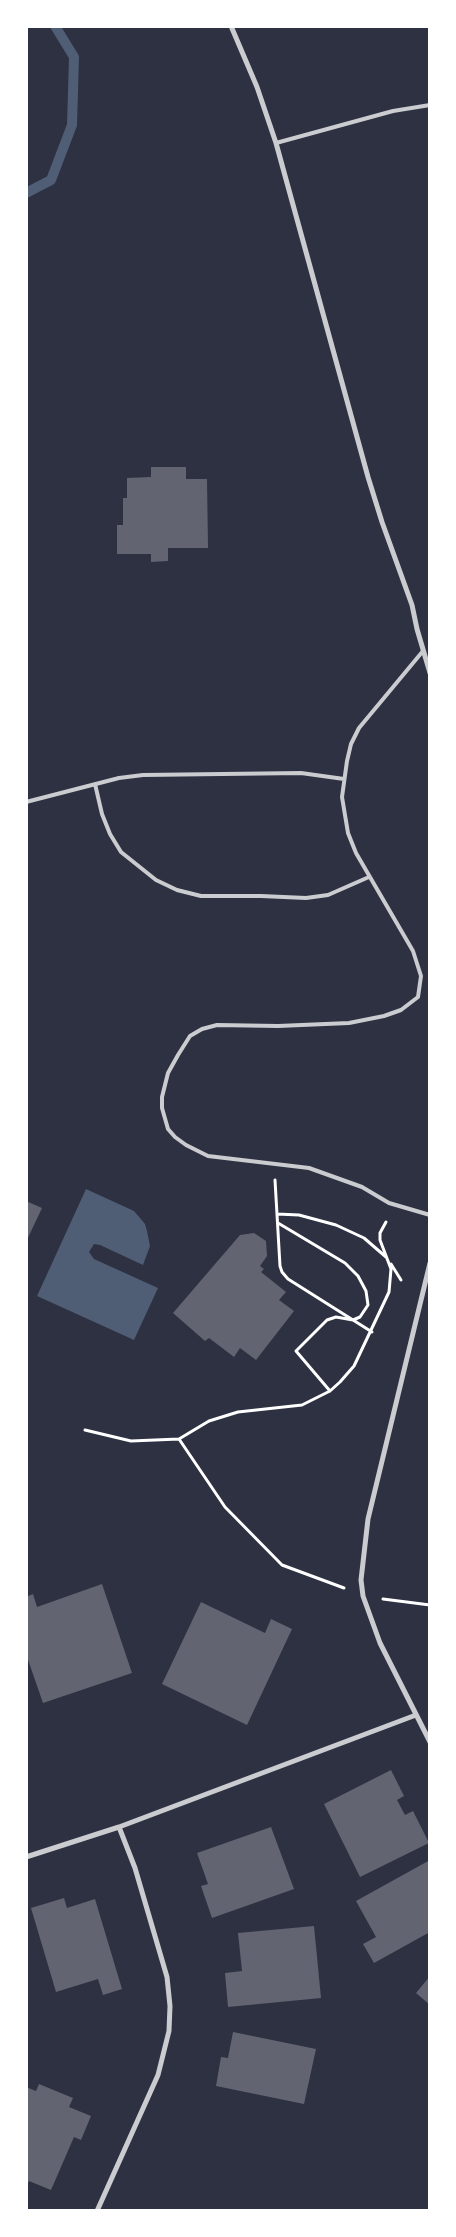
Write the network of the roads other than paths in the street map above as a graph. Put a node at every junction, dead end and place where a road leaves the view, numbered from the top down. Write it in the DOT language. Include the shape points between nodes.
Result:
graph roads {
  1 [pos="231,26"];
  2 [pos="430,105"];
  3 [pos="276,143"];
  4 [pos="424,651"];
  5 [pos="430,673"];
  6 [pos="344,779"];
  7 [pos="95,784"];
  8 [pos="26,802"];
  9 [pos="369,878"];
  10 [pos="430,1215"];
  11 [pos="430,1263"];
  12 [pos="416,1715"];
  13 [pos="430,1742"];
  14 [pos="119,1827"];
  15 [pos="26,1857"];
  16 [pos="97,2211"];
  1 -- 3 [label="street" via="258,87"];
  2 -- 3 [label="lane" via="393,111"];
  3 -- 4 [label="street" via="376,504 412,605"];
  4 -- 5 [label="street"];
  4 -- 6 [label="lane" via="359,728 351,744"];
  6 -- 7 [label="lane" via="301,773 179,773 135,776"];
  6 -- 9 [label="lane" via="342,797 348,833"];
  7 -- 8 [label="lane"];
  7 -- 9 [label="lane" via="102,814 121,852 156,880 177,890 201,896 306,898 328,895"];
  9 -- 10 [label="lane" via="413,951 421,976 418,997 401,1010 349,1023 202,1028 190,1036 168,1073 162,1108 168,1129 175,1137 208,1156 309,1168"];
  11 -- 12 [label="street" via="368,1518 361,1580 363,1596 380,1643"];
  12 -- 13 [label="street"];
  12 -- 14 [label="street"];
  14 -- 15 [label="street"];
  14 -- 16 [label="street" via="135,1868 164,1968 170,2006 169,2031 158,2075"];
}
